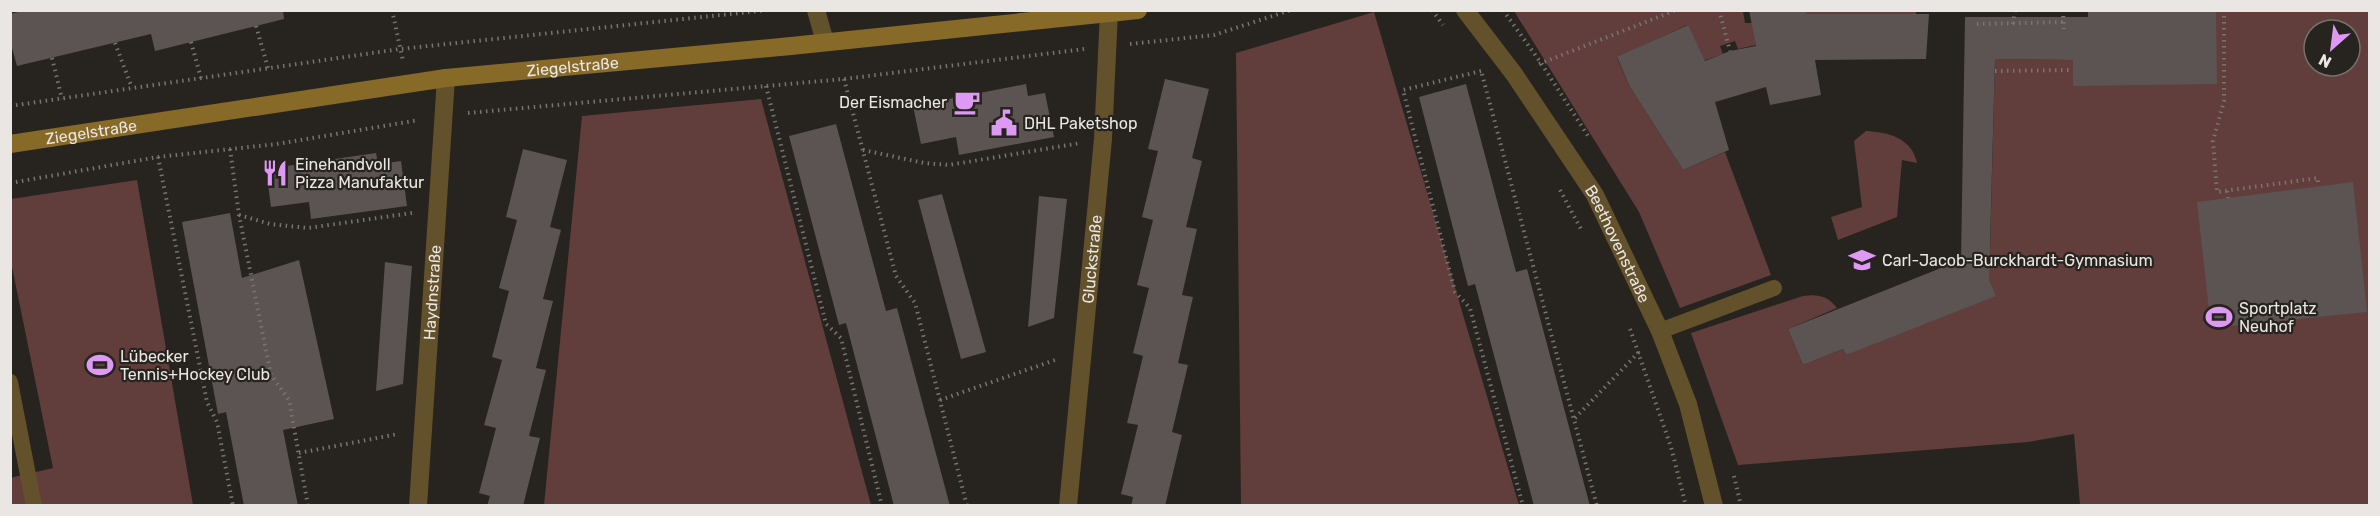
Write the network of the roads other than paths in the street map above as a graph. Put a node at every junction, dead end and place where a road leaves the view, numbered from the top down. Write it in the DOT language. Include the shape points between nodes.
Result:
graph roads {
  1 [pos="816,10"];
  2 [pos="1138,10"];
  3 [pos="1465,10"];
  4 [pos="1109,12"];
  5 [pos="825,42"];
  6 [pos="446,78"];
  7 [pos="10,144"];
  8 [pos="1774,288"];
  9 [pos="1660,331"];
  10 [pos="10,382"];
  11 [pos="34,506"];
  12 [pos="418,506"];
  13 [pos="1068,506"];
  14 [pos="1714,506"];
  1 -- 5 [label="street"];
  2 -- 4 [label="main road, Ziegelstraße"];
  3 -- 9 [label="street, Beethovenstraße" via="1514,74 1595,195"];
  4 -- 5 [label="main road, Ziegelstraße"];
  4 -- 13 [label="street, Gluckstraße" via="1103,139"];
  5 -- 6 [label="main road, Ziegelstraße"];
  6 -- 7 [label="main road, Ziegelstraße"];
  6 -- 12 [label="street, Haydnstraße"];
  8 -- 9 [label="lane"];
  9 -- 14 [label="street, Beethovenstraße" via="1688,404"];
  10 -- 11 [label="lane"];
}
